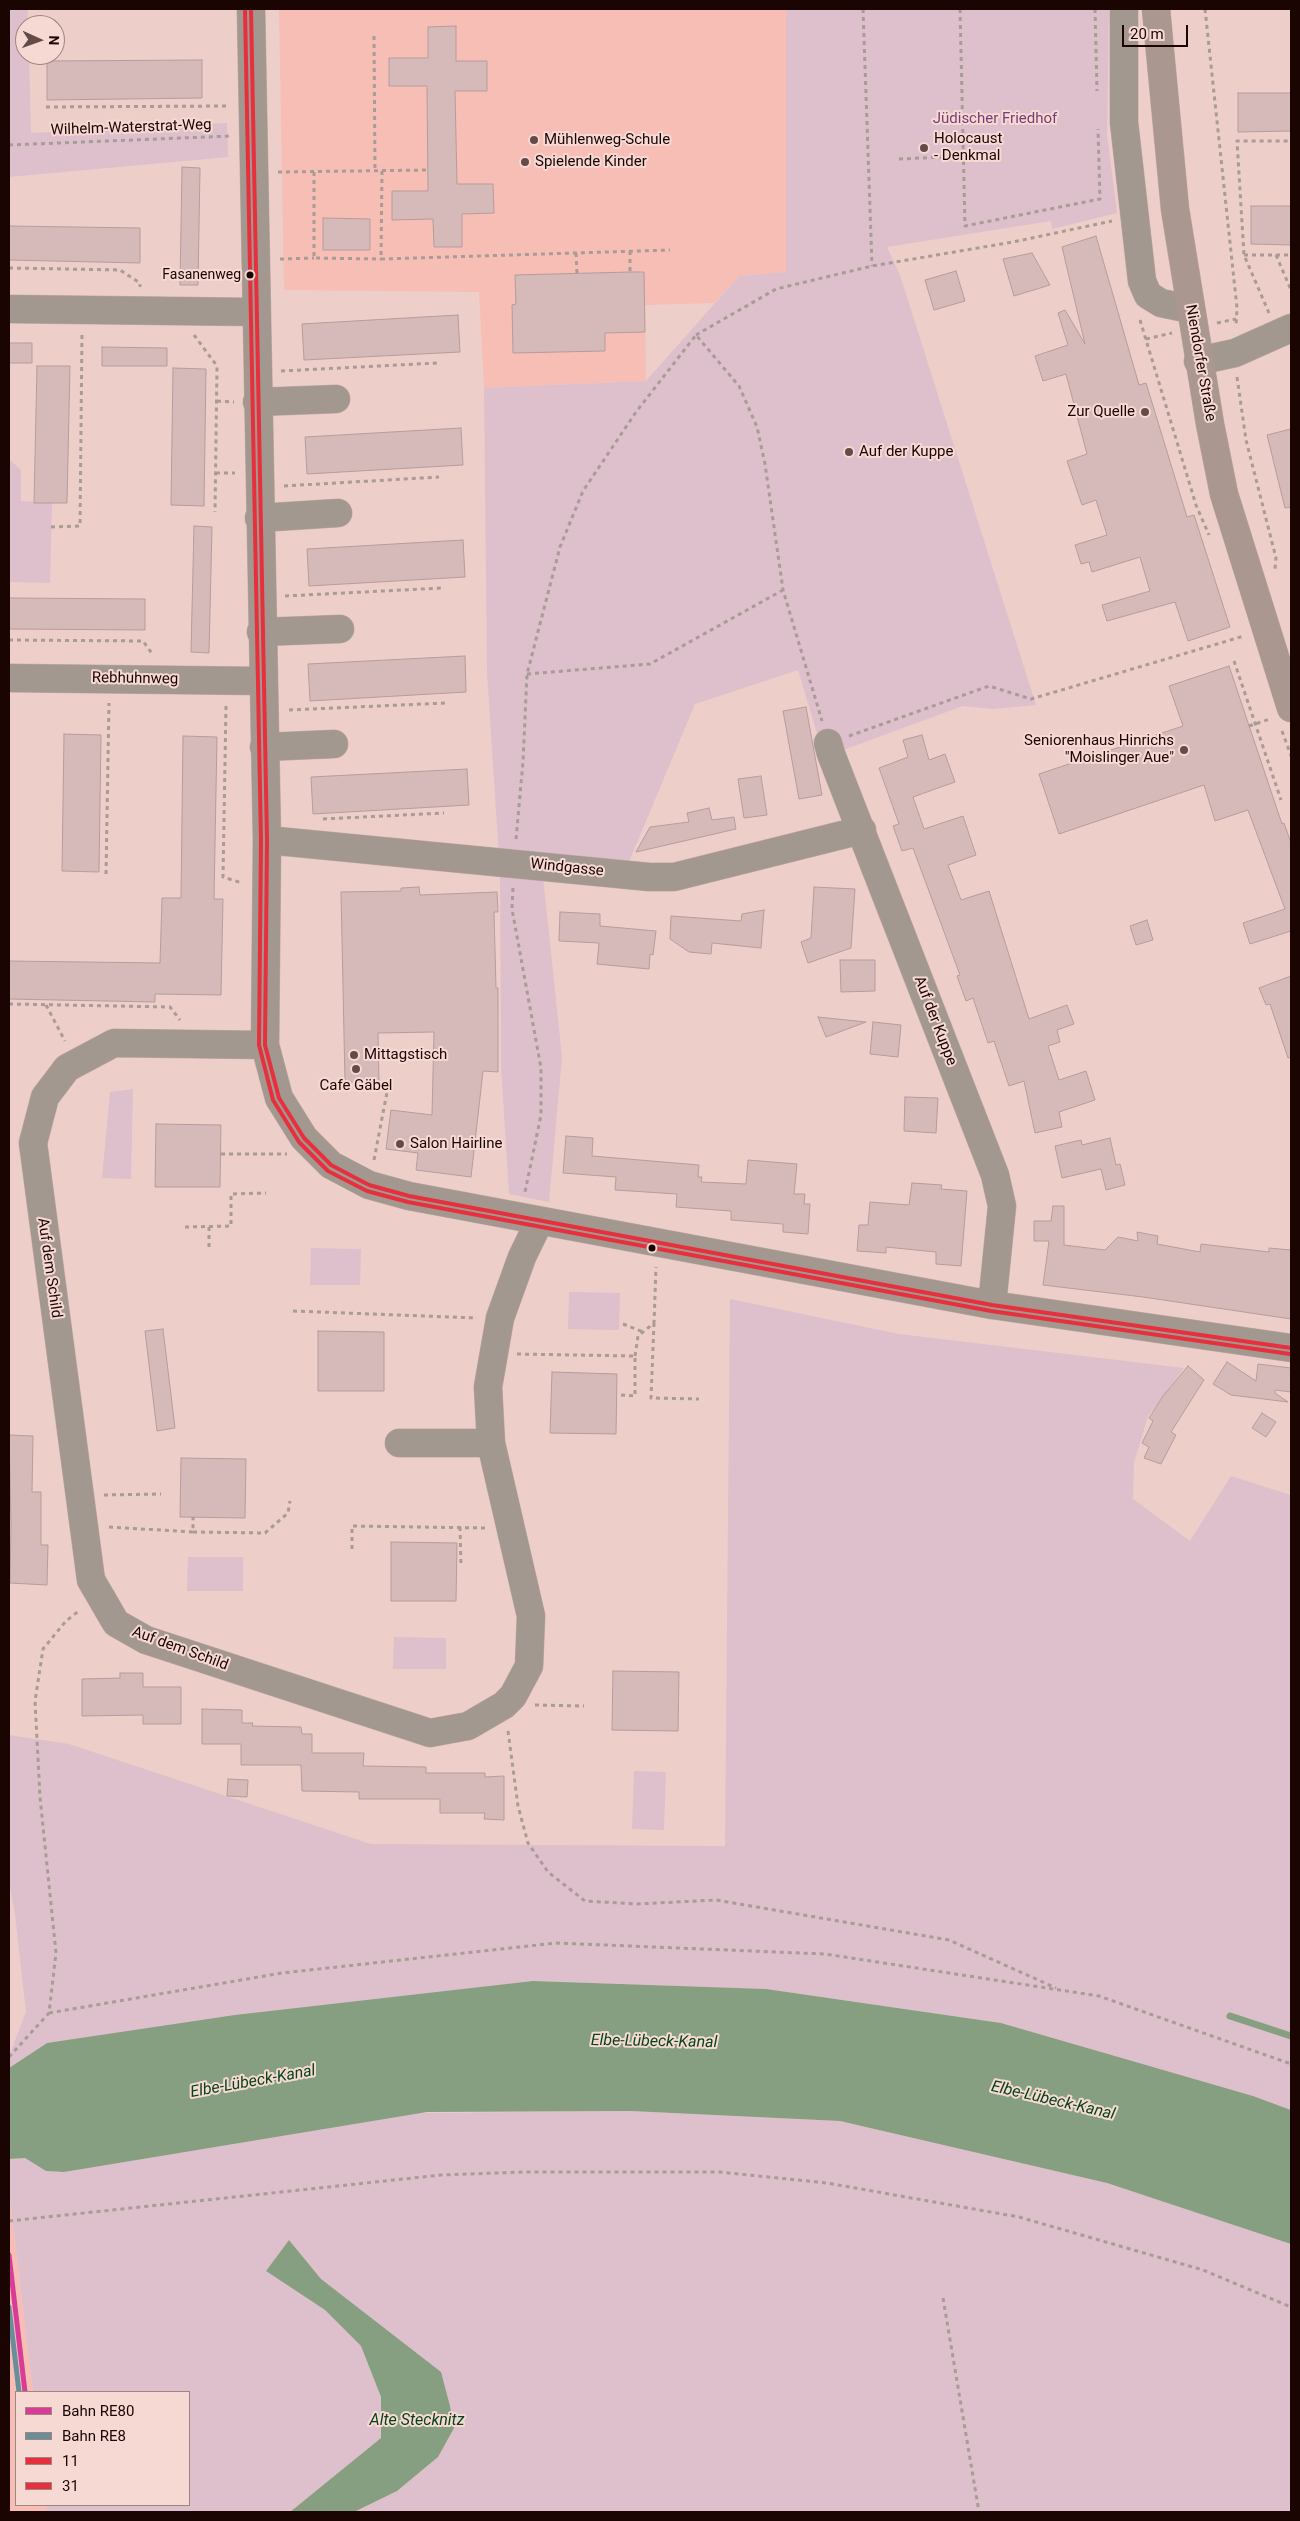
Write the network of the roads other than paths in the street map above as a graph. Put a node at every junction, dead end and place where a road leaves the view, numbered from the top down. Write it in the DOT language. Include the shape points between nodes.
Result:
graph roads {
  1 [pos="251,9"];
  2 [pos="1124,9"];
  3 [pos="1156,9"];
  4 [pos="9,309"];
  5 [pos="1190,309"];
  6 [pos="256,312"];
  7 [pos="1285,331"];
  8 [pos="1198,361"];
  9 [pos="336,399"];
  10 [pos="257,402"];
  11 [pos="338,513"];
  12 [pos="259,518"];
  13 [pos="340,629"];
  14 [pos="261,632"];
  15 [pos="9,678"];
  16 [pos="262,681"];
  17 [pos="1283,716"];
  18 [pos="828,743"];
  19 [pos="334,744"];
  20 [pos="264,747"];
  21 [pos="862,830"];
  22 [pos="266,840"];
  23 [pos="265,1045"];
  24 [pos="530,1220"];
  25 [pos="992,1305"];
  26 [pos="1291,1348"];
  27 [pos="399,1443"];
  28 [pos="491,1443"];
  1 -- 6 [label="street"];
  2 -- 5 [label="street" via="1124,122 1142,282 1148,295 1161,303"];
  3 -- 5 [label="main road, Niendorfer Straße" via="1174,199"];
  4 -- 6 [label="street"];
  5 -- 8 [label="main road, Niendorfer Straße"];
  6 -- 10 [label="street"];
  7 -- 8 [label="street" via="1235,353"];
  8 -- 17 [label="main road, Niendorfer Straße" via="1224,494"];
  9 -- 10 [label="street"];
  10 -- 12 [label="street"];
  11 -- 12 [label="street"];
  12 -- 14 [label="street"];
  13 -- 14 [label="street"];
  14 -- 16 [label="street"];
  15 -- 16 [label="street, Rebhuhnweg"];
  16 -- 20 [label="street"];
  18 -- 21 [label="street, Auf der Kuppe"];
  19 -- 20 [label="street"];
  20 -- 22 [label="street"];
  21 -- 22 [label="street, Windgasse" via="674,877"];
  21 -- 25 [label="street, Auf der Kuppe" via="995,1175 1002,1206"];
  22 -- 23 [label="street"];
  23 -- 24 [label="street" via="279,1098 304,1138 331,1165 369,1185"];
  23 -- 28 [label="street, Auf dem Schild" via="114,1043 67,1068 46,1097 32,1143 90,1580 98,1596 116,1623 146,1640 403,1726 430,1733 468,1726 509,1700 529,1666 531,1616"];
  24 -- 25 [label="street"];
  24 -- 28 [label="street" via="522,1257 500,1318 488,1388"];
  25 -- 26 [label="street"];
  27 -- 28 [label="street"];
}
